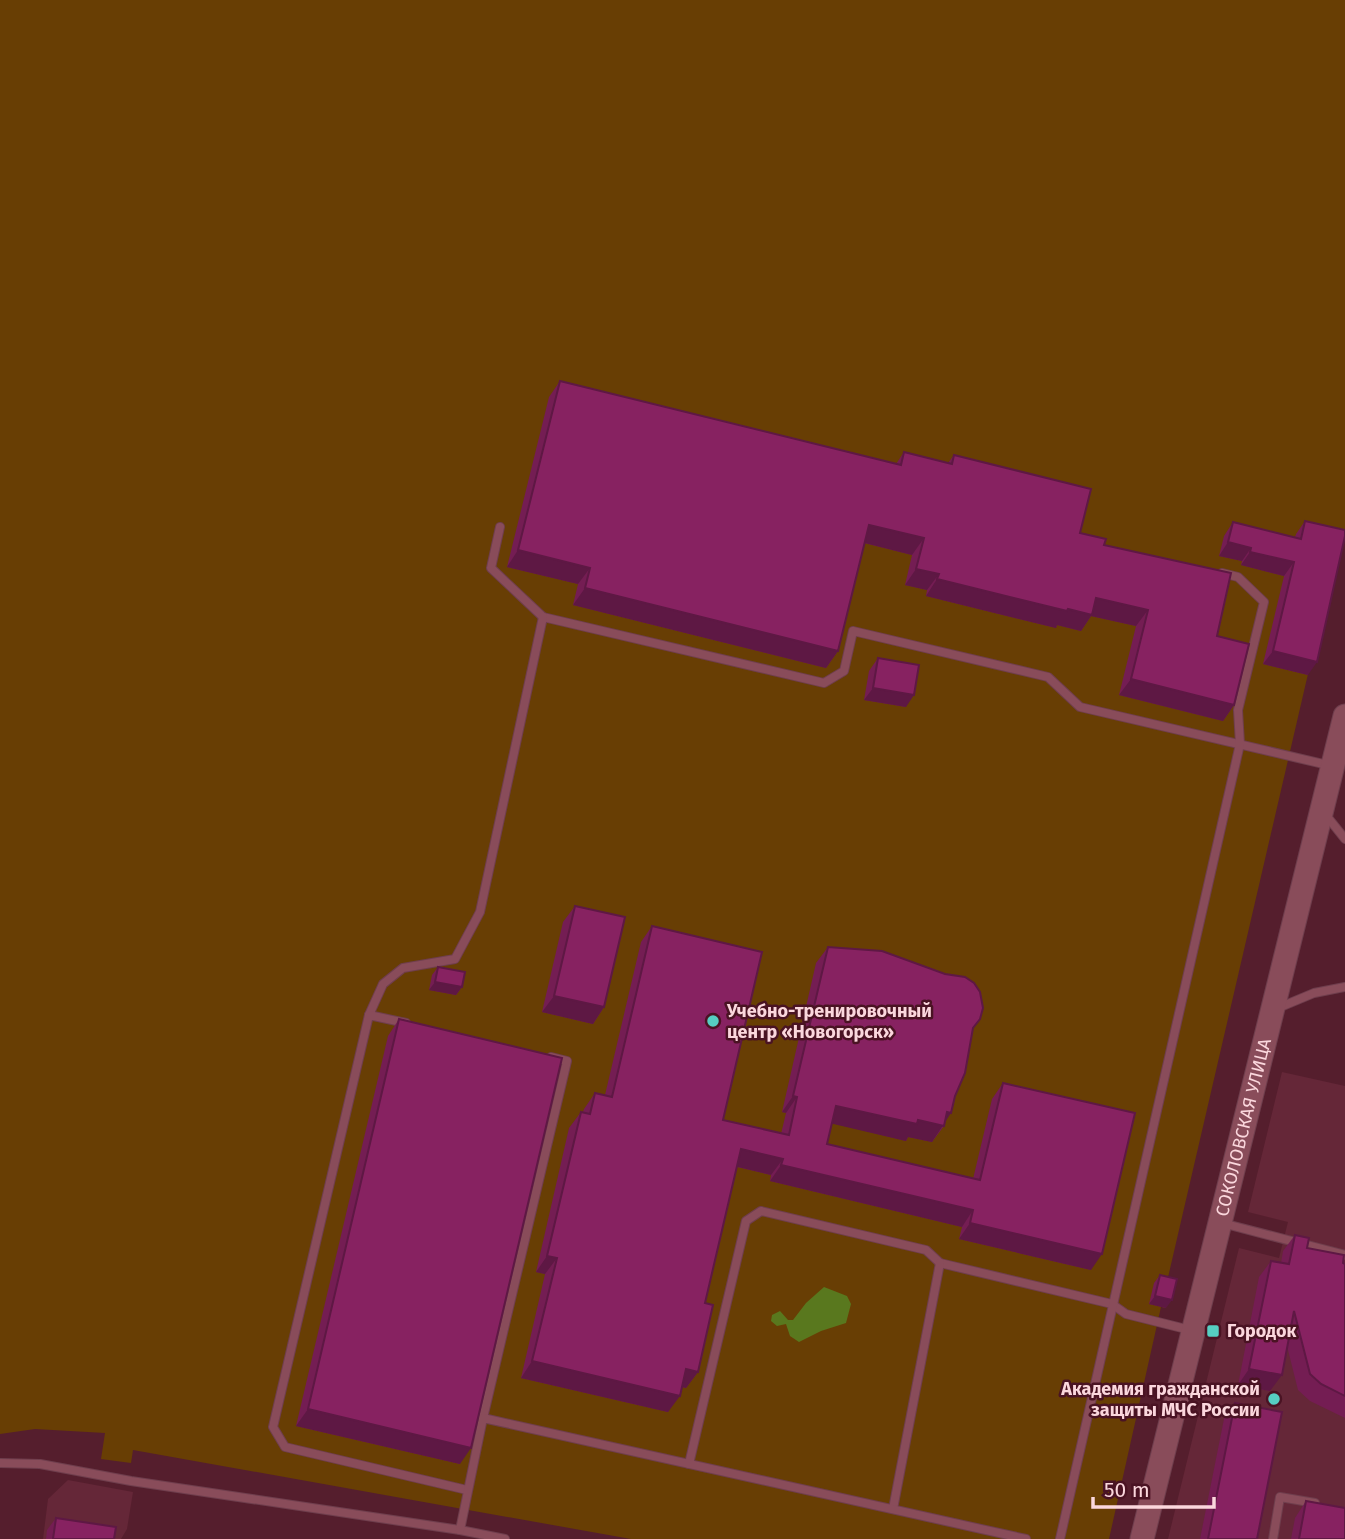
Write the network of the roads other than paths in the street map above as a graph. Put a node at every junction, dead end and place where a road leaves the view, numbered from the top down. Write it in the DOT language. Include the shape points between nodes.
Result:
graph roads {
  1 [pos="500,527"];
  2 [pos="1211,571"];
  3 [pos="543,617"];
  4 [pos="1345,716"];
  5 [pos="1240,744"];
  6 [pos="1338,755"];
  7 [pos="1322,810"];
  8 [pos="1345,839"];
  9 [pos="1345,987"];
  10 [pos="1272,1011"];
  11 [pos="369,1015"];
  12 [pos="409,1024"];
  13 [pos="540,1055"];
  14 [pos="1220,1223"];
  15 [pos="1345,1255"];
  16 [pos="940,1263"];
  17 [pos="1112,1304"];
  18 [pos="1193,1331"];
  19 [pos="483,1418"];
  20 [pos="0,1463"];
  21 [pos="689,1464"];
  22 [pos="467,1490"];
  23 [pos="1319,1504"];
  24 [pos="893,1509"];
  25 [pos="460,1530"];
  26 [pos="505,1539"];
  27 [pos="1026,1539"];
  28 [pos="1060,1539"];
  29 [pos="1142,1539"];
  30 [pos="1273,1539"];
  1 -- 3 [label="lane" via="491,568"];
  2 -- 5 [label="lane" via="1238,577 1264,602 1238,710"];
  3 -- 5 [label="lane" via="824,683 844,671 853,631 1048,677 1080,706"];
  3 -- 11 [label="lane" via="480,912 455,959 403,968 383,984"];
  4 -- 6 [label="street, СОКОЛОВСКАЯ УЛИЦА"];
  5 -- 6 [label="lane"];
  5 -- 17 [label="lane"];
  6 -- 7 [label="street, СОКОЛОВСКАЯ УЛИЦА"];
  7 -- 8 [label="lane"];
  7 -- 10 [label="street, СОКОЛОВСКАЯ УЛИЦА"];
  9 -- 10 [label="lane" via="1314,993"];
  10 -- 14 [label="street, СОКОЛОВСКАЯ УЛИЦА"];
  11 -- 12 [label="lane"];
  11 -- 22 [label="lane" via="273,1427 285,1447"];
  13 -- 19 [label="lane" via="567,1061"];
  14 -- 15 [label="lane"];
  14 -- 18 [label="street, СОКОЛОВСКАЯ УЛИЦА"];
  16 -- 17 [label="lane"];
  16 -- 21 [label="lane" via="926,1250 761,1211 746,1221"];
  16 -- 24 [label="lane"];
  17 -- 18 [label="lane" via="1126,1314"];
  17 -- 28 [label="lane"];
  18 -- 29 [label="street, СОКОЛОВСКАЯ УЛИЦА"];
  19 -- 21 [label="lane"];
  19 -- 22 [label="lane"];
  20 -- 25 [label="lane" via="40,1464"];
  21 -- 24 [label="lane"];
  22 -- 25 [label="lane"];
  23 -- 30 [label="lane" via="1280,1497"];
  24 -- 27 [label="lane"];
  25 -- 26 [label="lane"];
}
